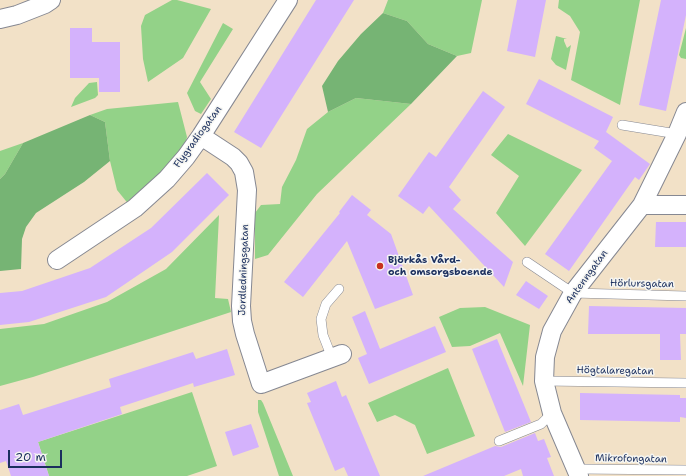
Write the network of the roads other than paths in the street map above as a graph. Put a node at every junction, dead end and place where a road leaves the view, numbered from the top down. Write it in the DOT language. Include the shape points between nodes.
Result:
graph roads {
  1 [pos="52,0"];
  2 [pos="288,0"];
  3 [pos="0,19"];
  4 [pos="685,115"];
  5 [pos="622,125"];
  6 [pos="677,134"];
  7 [pos="201,136"];
  8 [pos="642,205"];
  9 [pos="686,205"];
  10 [pos="57,260"];
  11 [pos="527,262"];
  12 [pos="339,288"];
  13 [pos="572,293"];
  14 [pos="686,296"];
  15 [pos="337,356"];
  16 [pos="544,381"];
  17 [pos="686,383"];
  18 [pos="552,413"];
  19 [pos="499,441"];
  20 [pos="686,470"];
  21 [pos="578,473"];
  1 -- 3 [label="street" via="17,15"];
  2 -- 7 [label="street, Flygradiogatan"];
  4 -- 6 [label="street, Antenngatan"];
  5 -- 6 [label="lane"];
  6 -- 8 [label="street, Antenngatan"];
  7 -- 10 [label="street, Flygradiogatan" via="167,179 135,208"];
  7 -- 15 [label="street, Jordledningsgatan" via="233,157 244,172 247,190 242,321 261,384"];
  8 -- 9 [label="street"];
  8 -- 13 [label="street, Antenngatan"];
  11 -- 13 [label="lane"];
  12 -- 15 [label="lane" via="326,304 321,319 323,335"];
  13 -- 14 [label="lane, Hörlursgatan"];
  13 -- 16 [label="street, Antenngatan" via="552,331 545,357"];
  16 -- 17 [label="lane, Högtalaregatan"];
  16 -- 18 [label="street, Antenngatan"];
  18 -- 19 [label="lane" via="541,424"];
  18 -- 21 [label="street, Antenngatan"];
  20 -- 21 [label="lane, Mikrofongatan"];
}
